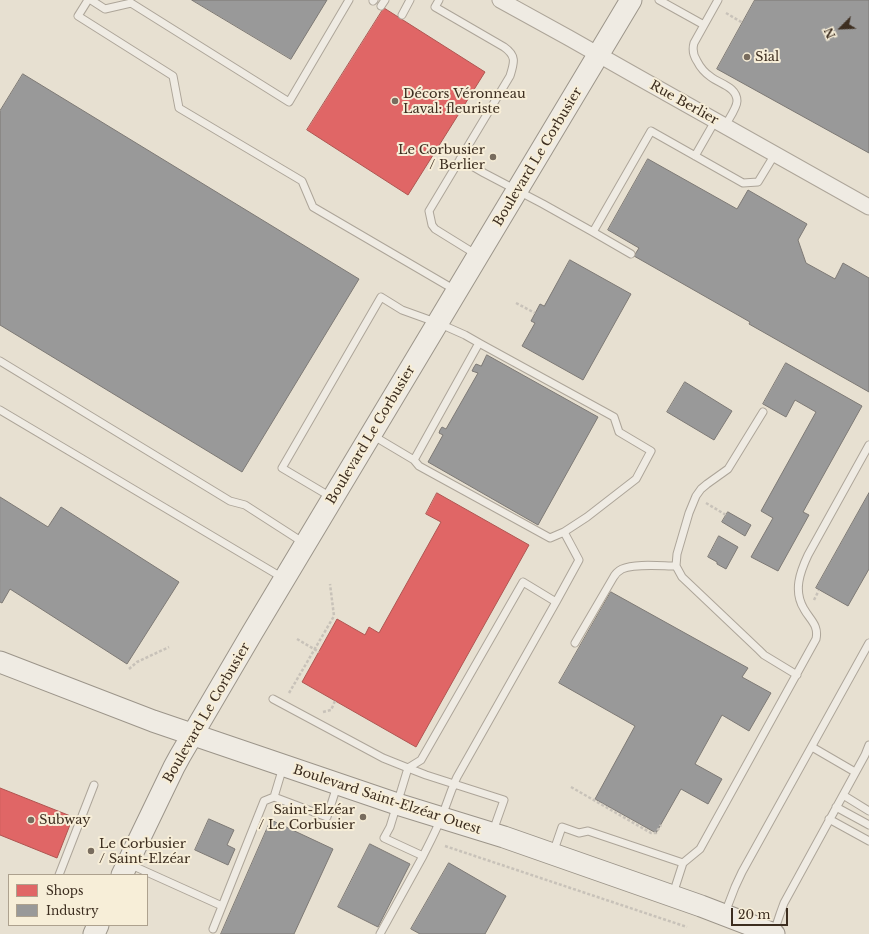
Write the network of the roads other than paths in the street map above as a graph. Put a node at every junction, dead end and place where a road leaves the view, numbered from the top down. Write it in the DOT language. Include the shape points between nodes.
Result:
graph roads {
  1 [pos="89,0"];
  2 [pos="349,0"];
  3 [pos="410,0"];
  4 [pos="439,0"];
  5 [pos="631,0"];
  6 [pos="660,0"];
  7 [pos="718,0"];
  8 [pos="507,2"];
  9 [pos="402,15"];
  10 [pos="704,25"];
  11 [pos="599,55"];
  12 [pos="720,123"];
  13 [pos="775,154"];
  14 [pos="695,156"];
  15 [pos="460,160"];
  16 [pos="517,191"];
  17 [pos="869,207"];
  18 [pos="593,232"];
  19 [pos="631,254"];
  20 [pos="478,256"];
  21 [pos="457,292"];
  22 [pos="438,323"];
  23 [pos="479,343"];
  24 [pos="0,361"];
  25 [pos="0,410"];
  26 [pos="763,412"];
  27 [pos="372,434"];
  28 [pos="869,445"];
  29 [pos="414,460"];
  30 [pos="333,499"];
  31 [pos="564,532"];
  32 [pos="306,544"];
  33 [pos="676,566"];
  34 [pos="285,579"];
  35 [pos="556,602"];
  36 [pos="575,644"];
  37 [pos="869,644"];
  38 [pos="0,662"];
  39 [pos="797,674"];
  40 [pos="273,699"];
  41 [pos="193,735"];
  42 [pos="869,745"];
  43 [pos="812,747"];
  44 [pos="284,765"];
  45 [pos="408,768"];
  46 [pos="855,772"];
  47 [pos="338,784"];
  48 [pos="454,784"];
  49 [pos="94,785"];
  50 [pos="843,795"];
  51 [pos="274,797"];
  52 [pos="397,804"];
  53 [pos="836,807"];
  54 [pos="869,811"];
  55 [pos="441,818"];
  56 [pos="829,819"];
  57 [pos="869,825"];
  58 [pos="492,834"];
  59 [pos="869,841"];
  60 [pos="552,854"];
  61 [pos="422,856"];
  62 [pos="683,863"];
  63 [pos="125,869"];
  64 [pos="59,874"];
  65 [pos="138,874"];
  66 [pos="148,878"];
  67 [pos="672,896"];
  68 [pos="222,906"];
  69 [pos="724,915"];
  70 [pos="213,929"];
  71 [pos="768,933"];
  72 [pos="380,934"];
  1 -- 2 [label="lane" via="105,9 131,3 288,102"];
  1 -- 21 [label="lane" via="78,16 173,76 179,108 302,181 313,207"];
  3 -- 9 [label="lane"];
  4 -- 15 [label="lane" via="435,7 509,50 514,57 510,76"];
  5 -- 11 [label="street, Boulevard Le Corbusier"];
  6 -- 10 [label="lane"];
  7 -- 10 [label="lane"];
  8 -- 11 [label="street, Rue Berlier"];
  10 -- 12 [label="lane" via="692,49 695,59 712,78 733,91 737,99 735,108"];
  11 -- 12 [label="street, Rue Berlier"];
  11 -- 16 [label="street, Boulevard Le Corbusier"];
  12 -- 13 [label="street, Rue Berlier"];
  12 -- 14 [label="lane"];
  13 -- 14 [label="lane" via="758,182 742,183"];
  13 -- 17 [label="street, Rue Berlier"];
  14 -- 18 [label="lane" via="651,131"];
  15 -- 16 [label="lane"];
  15 -- 20 [label="lane" via="429,211 432,225 436,229"];
  16 -- 18 [label="lane"];
  16 -- 20 [label="street, Boulevard Le Corbusier"];
  18 -- 19 [label="lane"];
  20 -- 21 [label="street, Boulevard Le Corbusier"];
  21 -- 22 [label="street, Boulevard Le Corbusier"];
  22 -- 23 [label="lane"];
  22 -- 27 [label="street, Boulevard Le Corbusier"];
  22 -- 30 [label="lane" via="402,310 381,297 282,468"];
  23 -- 29 [label="lane"];
  23 -- 31 [label="lane" via="614,417 619,432 651,451 636,479"];
  24 -- 32 [label="lane" via="230,501 246,505"];
  25 -- 34 [label="lane"];
  26 -- 33 [label="lane" via="728,469 701,489 696,496 677,554"];
  27 -- 29 [label="lane"];
  27 -- 30 [label="street, Boulevard Le Corbusier"];
  28 -- 39 [label="lane" via="800,573 798,595 815,624 817,635"];
  29 -- 31 [label="lane" via="419,466 550,538"];
  30 -- 32 [label="street, Boulevard Le Corbusier"];
  31 -- 35 [label="lane" via="579,560"];
  32 -- 34 [label="street, Boulevard Le Corbusier"];
  33 -- 36 [label="lane" via="636,566 619,571"];
  33 -- 39 [label="lane" via="682,577 764,655"];
  34 -- 41 [label="street, Boulevard Le Corbusier"];
  35 -- 45 [label="lane" via="523,582 421,760"];
  35 -- 48 [label="lane"];
  37 -- 43 [label="lane"];
  38 -- 41 [label="street, Boulevard Saint-Elzéar Ouest"];
  39 -- 62 [label="lane" via="700,849"];
  40 -- 45 [label="lane" via="383,758"];
  41 -- 44 [label="street, Boulevard Saint-Elzéar Ouest"];
  41 -- 63 [label="street, Boulevard Le Corbusier" via="174,767"];
  42 -- 46 [label="lane"];
  43 -- 46 [label="lane"];
  43 -- 69 [label="lane" via="742,872"];
  44 -- 47 [label="street, Boulevard Saint-Elzéar Ouest"];
  44 -- 51 [label="lane"];
  45 -- 48 [label="lane"];
  45 -- 52 [label="lane"];
  46 -- 50 [label="lane"];
  47 -- 51 [label="lane" via="327,817"];
  47 -- 52 [label="street, Boulevard Saint-Elzéar Ouest"];
  48 -- 55 [label="lane"];
  48 -- 58 [label="lane" via="504,800"];
  49 -- 64 [label="lane"];
  50 -- 53 [label="lane"];
  50 -- 54 [label="lane"];
  51 -- 68 [label="lane" via="264,801"];
  52 -- 55 [label="street, Boulevard Saint-Elzéar Ouest"];
  52 -- 61 [label="lane" via="384,838"];
  53 -- 56 [label="lane"];
  53 -- 57 [label="lane"];
  55 -- 58 [label="street, Boulevard Saint-Elzéar Ouest"];
  55 -- 61 [label="lane"];
  56 -- 59 [label="lane"];
  56 -- 71 [label="lane"];
  58 -- 60 [label="street, Boulevard Saint-Elzéar Ouest"];
  60 -- 62 [label="lane" via="562,827 579,833 588,831"];
  60 -- 67 [label="street, Boulevard Saint-Elzéar Ouest"];
  61 -- 72 [label="lane"];
  62 -- 67 [label="lane"];
  63 -- 65 [label="lane"];
  66 -- 68 [label="lane"];
  67 -- 69 [label="street, Boulevard Saint-Elzéar Ouest"];
  68 -- 70 [label="lane"];
  69 -- 71 [label="street, Boulevard Saint-Elzéar Ouest"];
}
